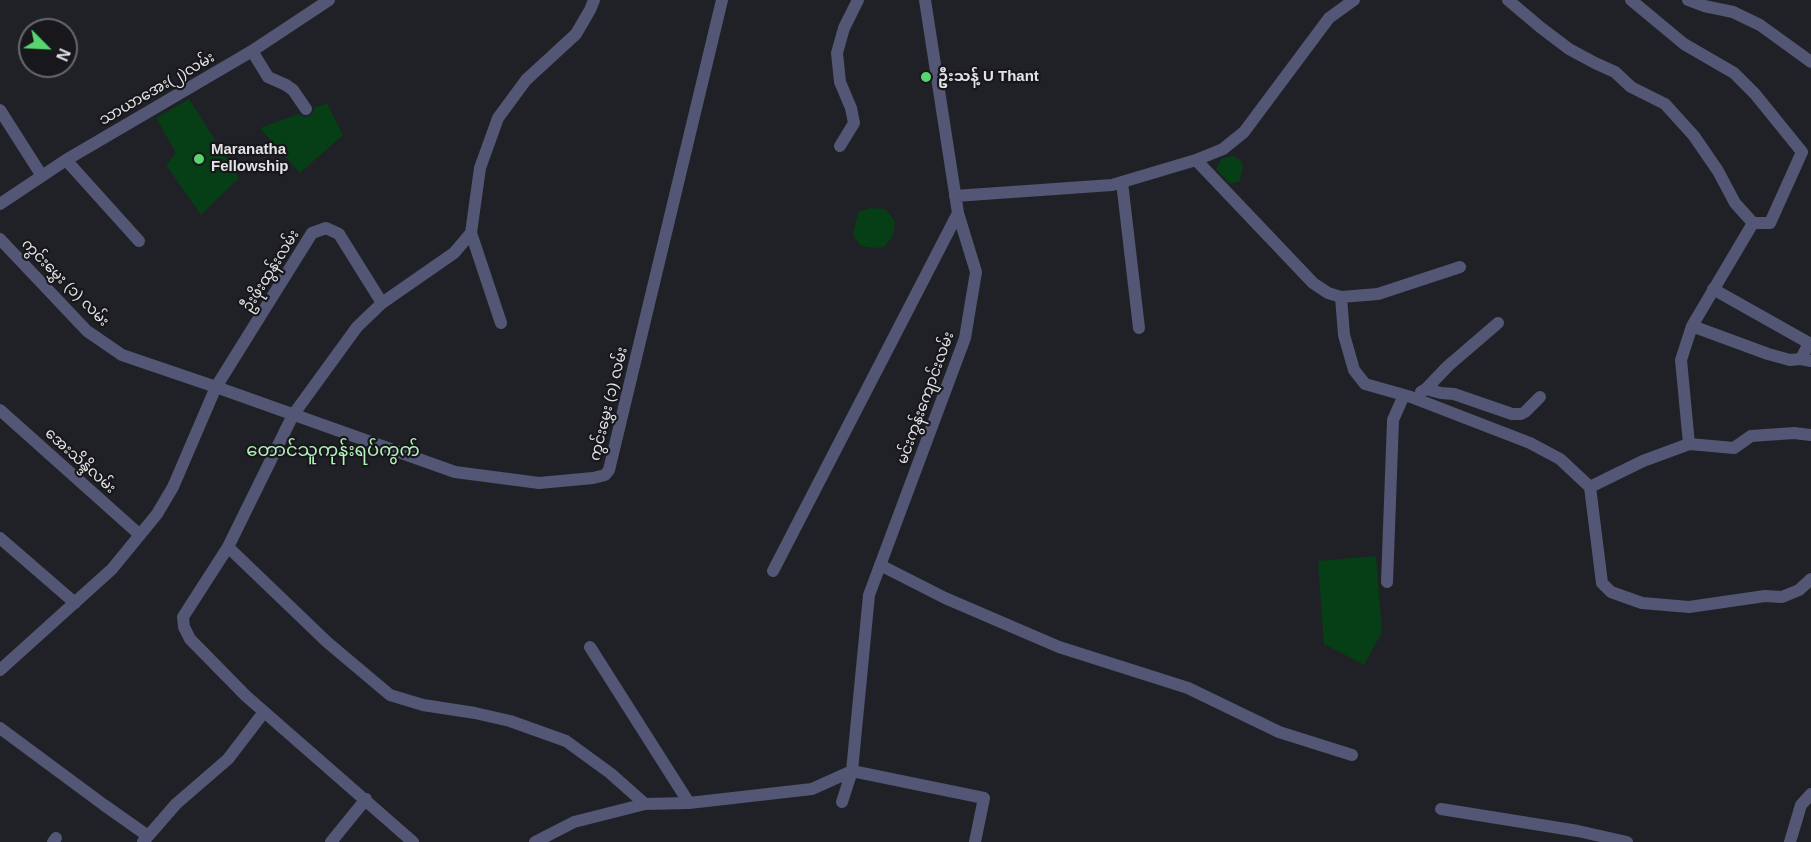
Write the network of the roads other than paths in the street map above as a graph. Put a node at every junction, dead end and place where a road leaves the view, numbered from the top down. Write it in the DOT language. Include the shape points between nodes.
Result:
graph roads {
  1 [pos="329,0"];
  2 [pos="594,0"];
  3 [pos="722,0"];
  4 [pos="858,0"];
  5 [pos="925,0"];
  6 [pos="1354,0"];
  7 [pos="1509,0"];
  8 [pos="1630,0"];
  9 [pos="1688,0"];
  10 [pos="252,51"];
  11 [pos="1811,62"];
  12 [pos="306,109"];
  13 [pos="0,110"];
  14 [pos="1792,139"];
  15 [pos="1811,145"];
  16 [pos="840,146"];
  17 [pos="66,160"];
  18 [pos="1196,160"];
  19 [pos="42,176"];
  20 [pos="1122,182"];
  21 [pos="955,196"];
  22 [pos="0,204"];
  23 [pos="958,213"];
  24 [pos="1753,223"];
  25 [pos="471,233"];
  26 [pos="0,239"];
  27 [pos="139,241"];
  28 [pos="1460,267"];
  29 [pos="1713,289"];
  30 [pos="1341,297"];
  31 [pos="382,303"];
  32 [pos="501,323"];
  33 [pos="1498,323"];
  34 [pos="1692,326"];
  35 [pos="1139,328"];
  36 [pos="1806,360"];
  37 [pos="216,387"];
  38 [pos="1426,389"];
  39 [pos="1408,396"];
  40 [pos="1540,397"];
  41 [pos="0,410"];
  42 [pos="293,415"];
  43 [pos="1811,435"];
  44 [pos="1689,444"];
  45 [pos="1590,487"];
  46 [pos="140,536"];
  47 [pos="0,538"];
  48 [pos="228,547"];
  49 [pos="880,565"];
  50 [pos="773,571"];
  51 [pos="1811,579"];
  52 [pos="1387,582"];
  53 [pos="75,603"];
  54 [pos="590,647"];
  55 [pos="0,670"];
  56 [pos="264,712"];
  57 [pos="0,728"];
  58 [pos="1352,755"];
  59 [pos="852,771"];
  60 [pos="1811,794"];
  61 [pos="366,799"];
  62 [pos="842,802"];
  63 [pos="689,803"];
  64 [pos="645,804"];
  65 [pos="1441,809"];
  66 [pos="145,839"];
  67 [pos="331,842"];
  68 [pos="413,842"];
  69 [pos="535,842"];
  70 [pos="975,842"];
  71 [pos="1626,842"];
  72 [pos="1790,842"];
  1 -- 10 [label="street, သာယာအေး(၂)လမ်း"];
  2 -- 25 [label="street" via="576,34 526,81 498,118 480,168"];
  3 -- 42 [label="street, ကွင်းမွှေး (၁) လမ်း" via="605,475 539,483 455,472"];
  4 -- 16 [label="street" via="837,53 840,82 854,123"];
  5 -- 21 [label="street, မင်းကွန်းကျောင်းလမ်း"];
  6 -- 18 [label="street" via="1329,18 1244,132 1223,149"];
  7 -- 24 [label="street" via="1569,49 1665,104 1694,136 1735,203"];
  8 -- 14 [label="street" via="1684,44 1734,73"];
  9 -- 11 [label="street" via="1733,12 1760,25"];
  10 -- 12 [label="street" via="268,77 294,90"];
  10 -- 17 [label="street, သာယာအေး(၂)လမ်း"];
  13 -- 19 [label="street"];
  14 -- 15 [label="street"];
  14 -- 24 [label="street" via="1802,152 1770,222"];
  17 -- 19 [label="street, သာယာအေး(၂)လမ်း"];
  17 -- 27 [label="street"];
  18 -- 20 [label="street"];
  18 -- 30 [label="street" via="1313,283"];
  19 -- 22 [label="street, သာယာအေး(၂)လမ်း"];
  20 -- 21 [label="street"];
  20 -- 35 [label="street"];
  21 -- 23 [label="street, မင်းကွန်းကျောင်းလမ်း"];
  23 -- 49 [label="street, မင်းကွန်းကျောင်းလမ်း" via="976,272 965,338"];
  23 -- 50 [label="street"];
  24 -- 29 [label="street"];
  25 -- 31 [label="street" via="454,253"];
  25 -- 32 [label="street"];
  26 -- 37 [label="street, ကွင်းမွှေး (၁) လမ်း" via="87,331 122,355"];
  28 -- 30 [label="street" via="1378,294"];
  29 -- 34 [label="street"];
  29 -- 36 [label="street" via="1809,344"];
  30 -- 39 [label="street" via="1344,335 1354,370 1365,384"];
  31 -- 37 [label="street, ဦးဖိုးထွန်းလမ်း" via="339,234 326,228 312,233"];
  31 -- 42 [label="street" via="357,327"];
  33 -- 38 [label="street"];
  34 -- 36 [label="street" via="1768,354"];
  34 -- 44 [label="street" via="1681,360"];
  37 -- 42 [label="street, ကွင်းမွှေး (၁) လမ်း"];
  37 -- 46 [label="street, ဦးဖိုးထွန်းလမ်း" via="173,487"];
  38 -- 39 [label="street"];
  38 -- 40 [label="street" via="1454,394 1512,414 1525,412"];
  39 -- 45 [label="street" via="1530,443 1560,459"];
  39 -- 52 [label="street" via="1393,420"];
  41 -- 46 [label="street, အေးသိန္ဒိလမ်း"];
  42 -- 48 [label="street"];
  43 -- 44 [label="street" via="1751,436 1734,448"];
  44 -- 45 [label="street"];
  45 -- 51 [label="street" via="1602,583 1611,592 1642,603 1689,607 1782,597 1799,590"];
  46 -- 53 [label="street, ဦးဖိုးထွန်းလမ်း"];
  47 -- 53 [label="street"];
  48 -- 56 [label="street" via="183,617 184,627 190,639"];
  48 -- 64 [label="street" via="327,642 390,695 510,721 566,741"];
  49 -- 58 [label="street" via="1059,647 1188,688 1279,732"];
  49 -- 59 [label="street, မင်းကွန်းကျောင်းလမ်း" via="869,595"];
  53 -- 55 [label="street, ဦးဖိုးထွန်းလမ်း"];
  54 -- 63 [label="street"];
  56 -- 61 [label="street"];
  56 -- 66 [label="street" via="228,759 176,804"];
  57 -- 66 [label="street"];
  59 -- 62 [label="street, မင်းကွန်းကျောင်းလမ်း"];
  59 -- 63 [label="street" via="812,789"];
  59 -- 70 [label="street" via="984,798"];
  60 -- 72 [label="street" via="1801,805"];
  61 -- 67 [label="street"];
  61 -- 68 [label="street"];
  63 -- 64 [label="street"];
  64 -- 69 [label="street" via="574,822"];
  65 -- 71 [label="street"];
}
